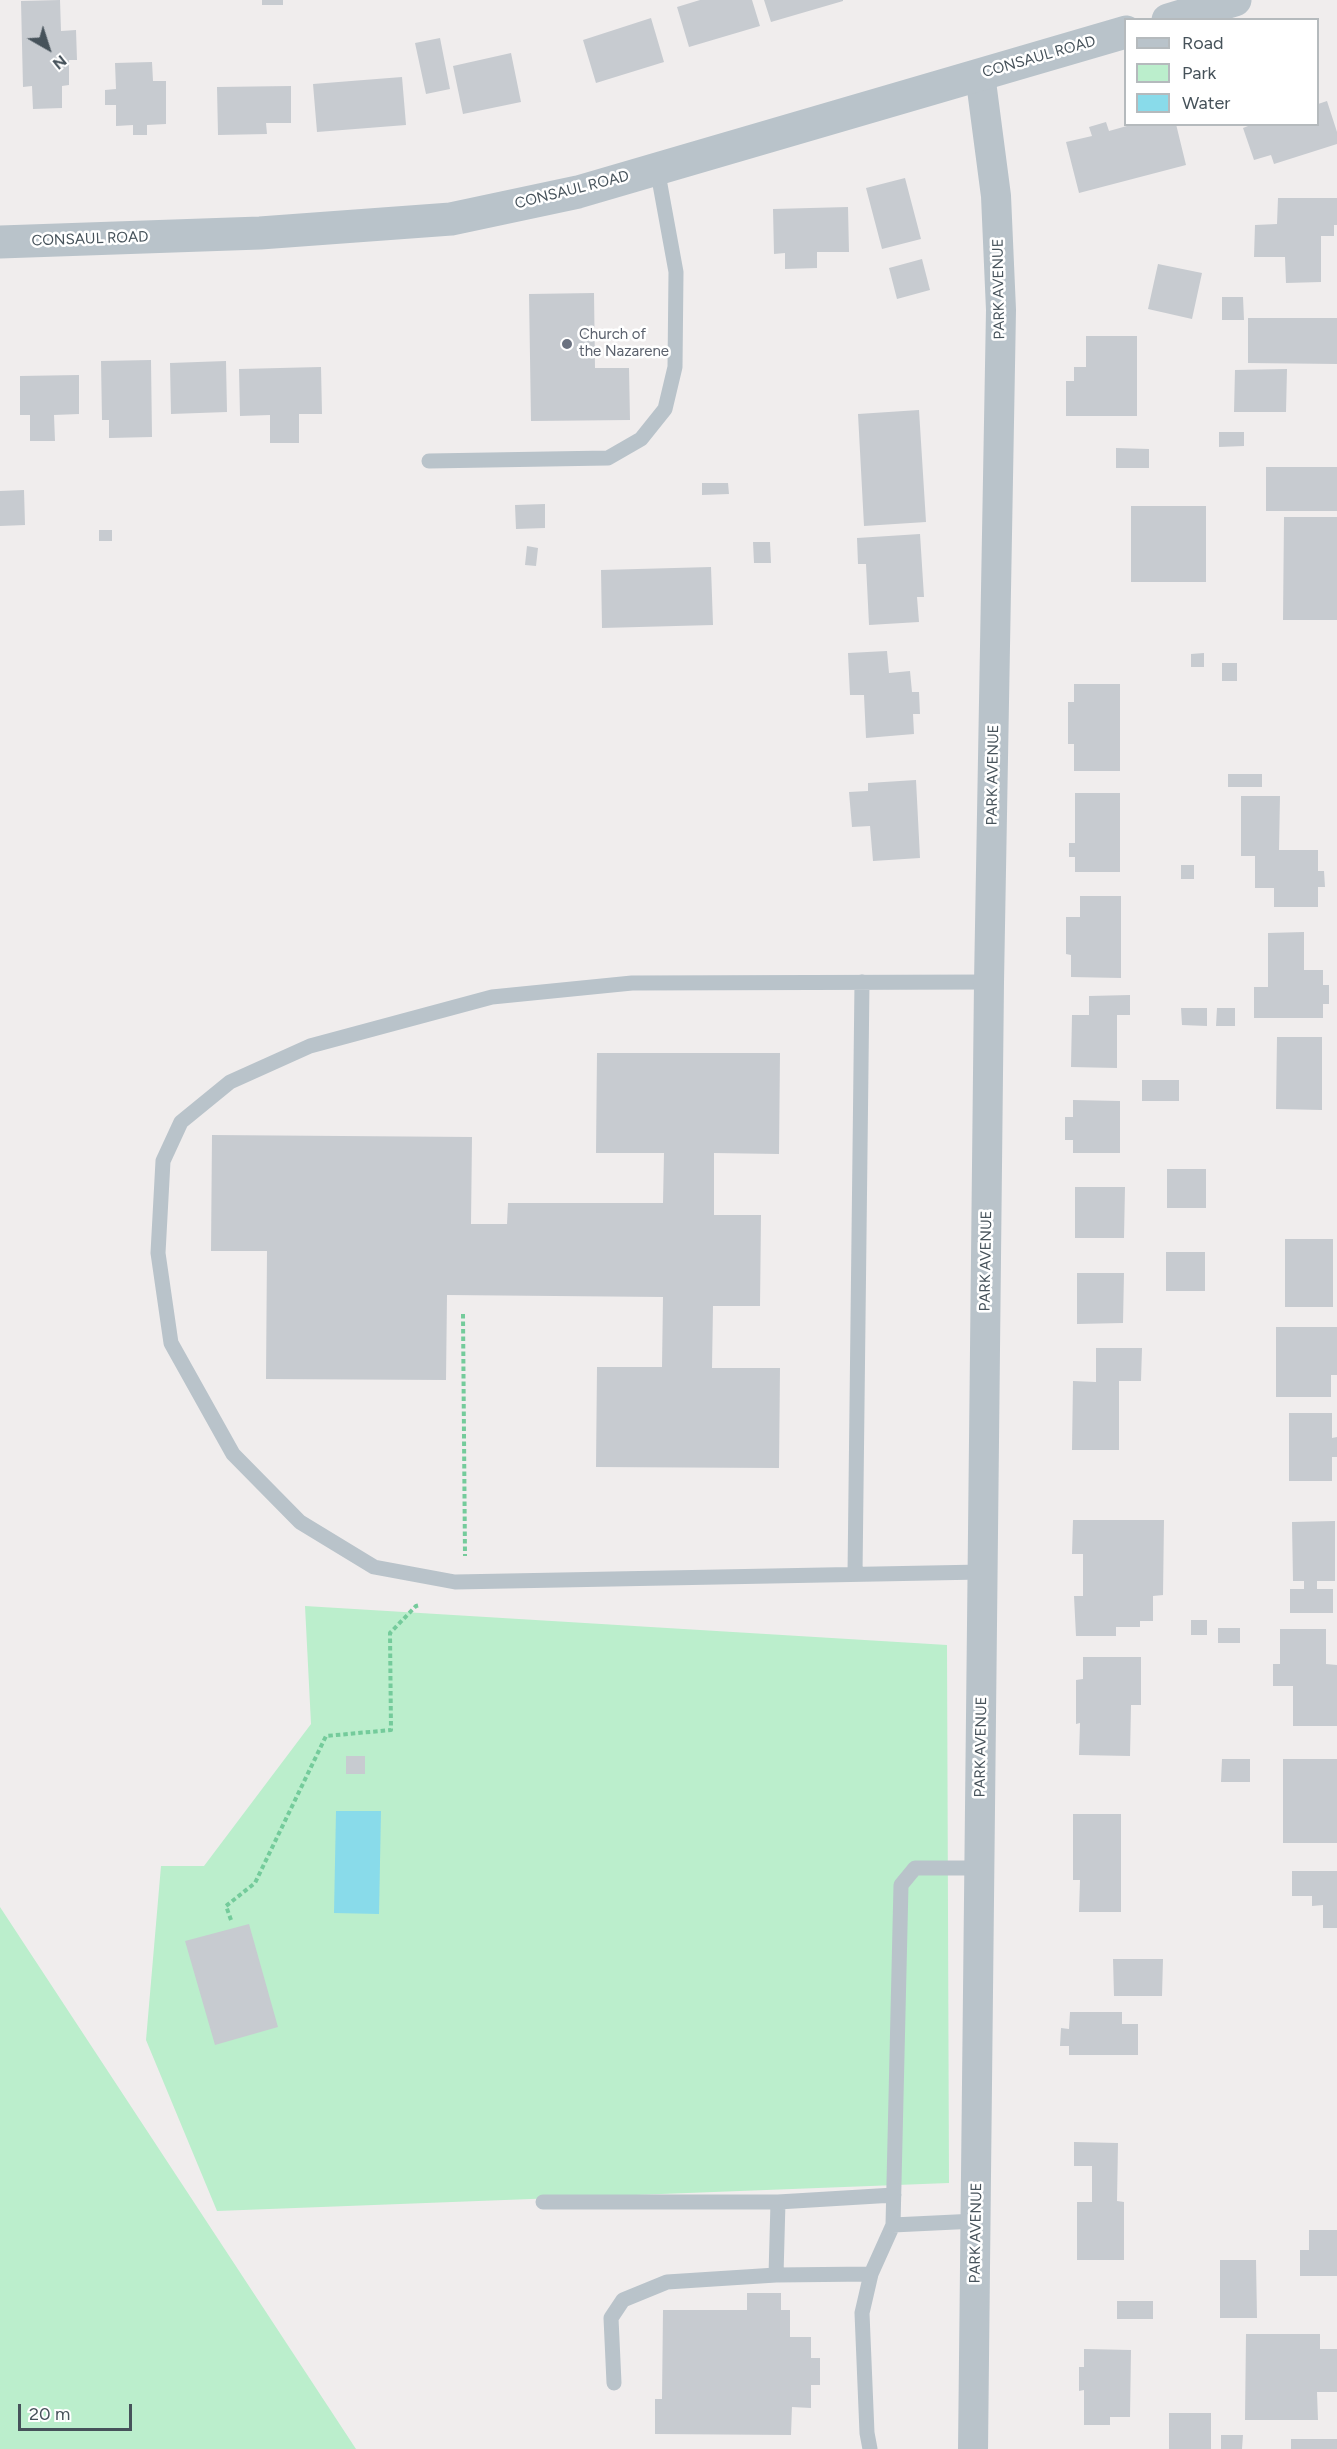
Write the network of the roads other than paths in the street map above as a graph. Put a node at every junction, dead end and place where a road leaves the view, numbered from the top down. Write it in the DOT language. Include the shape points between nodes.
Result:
graph roads {
  1 [pos="1235,0"];
  2 [pos="1175,18"];
  3 [pos="1124,32"];
  4 [pos="980,74"];
  5 [pos="657,168"];
  6 [pos="0,242"];
  7 [pos="429,461"];
  8 [pos="862,982"];
  9 [pos="989,982"];
  10 [pos="982,1572"];
  11 [pos="855,1574"];
  12 [pos="979,1868"];
  13 [pos="894,2195"];
  14 [pos="543,2202"];
  15 [pos="778,2202"];
  16 [pos="976,2221"];
  17 [pos="893,2225"];
  18 [pos="872,2274"];
  19 [pos="776,2275"];
  20 [pos="614,2384"];
  21 [pos="870,2449"];
  22 [pos="973,2449"];
  1 -- 2 [label="street"];
  3 -- 4 [label="street, CONSAUL ROAD"];
  4 -- 5 [label="street, CONSAUL ROAD"];
  4 -- 9 [label="street, PARK AVENUE" via="996,196 1001,310"];
  5 -- 6 [label="street, CONSAUL ROAD" via="578,192 451,219 260,233"];
  5 -- 7 [label="lane" via="676,272 675,367 665,409 641,440 608,458"];
  8 -- 9 [label="lane"];
  8 -- 11 [label="lane"];
  8 -- 11 [label="lane" via="632,983 492,997 310,1046 230,1082 181,1122 163,1161 158,1253 171,1343 233,1454 300,1522 374,1567 455,1582"];
  9 -- 10 [label="street, PARK AVENUE"];
  10 -- 11 [label="lane"];
  10 -- 12 [label="street, PARK AVENUE"];
  12 -- 13 [label="lane" via="915,1868 901,1886"];
  12 -- 16 [label="street, PARK AVENUE"];
  13 -- 15 [label="lane"];
  13 -- 17 [label="lane"];
  14 -- 15 [label="lane"];
  15 -- 19 [label="lane"];
  16 -- 17 [label="lane"];
  16 -- 22 [label="street, PARK AVENUE"];
  17 -- 18 [label="lane"];
  18 -- 19 [label="lane"];
  18 -- 21 [label="lane" via="862,2313"];
  19 -- 20 [label="lane" via="667,2282 623,2301 611,2318"];
}
